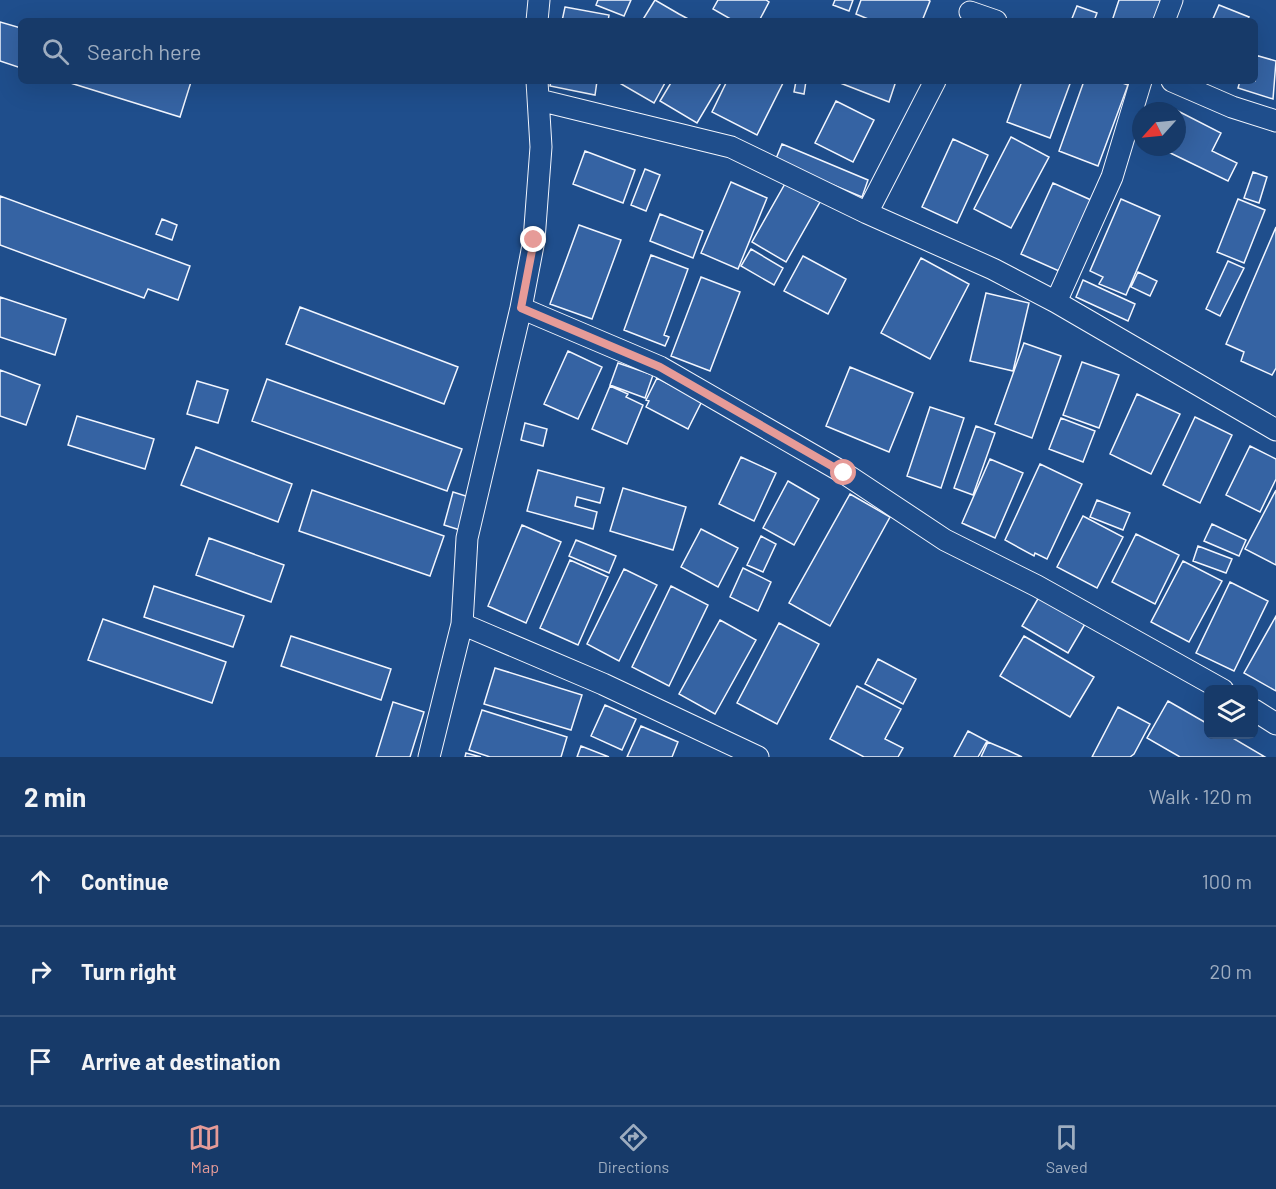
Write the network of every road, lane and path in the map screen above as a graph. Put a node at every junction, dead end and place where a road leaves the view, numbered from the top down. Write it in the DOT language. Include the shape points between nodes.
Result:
graph roads {
  1 [pos="539,0"];
  2 [pos="1172,0"];
  3 [pos="969,11"];
  4 [pos="537,18"];
  5 [pos="988,18"];
  6 [pos="1165,18"];
  7 [pos="933,84"];
  8 [pos="1140,84"];
  9 [pos="1179,84"];
  10 [pos="538,91"];
  11 [pos="1276,122"];
  12 [pos="867,213"];
  13 [pos="1056,302"];
  14 [pos="521,308"];
  15 [pos="1276,430"];
  16 [pos="462,624"];
  17 [pos="1214,685"];
  18 [pos="1258,713"];
  19 [pos="1276,724"];
  20 [pos="429,757"];
  21 [pos="758,757"];
  1 -- 4 [label="street"];
  2 -- 6 [label="street"];
  3 -- 5 [label="street"];
  7 -- 12 [label="street"];
  8 -- 13 [label="street" via="1112,177"];
  9 -- 11 [label="street"];
  10 -- 12 [label="street" via="731,147"];
  10 -- 14 [label="street" via="541,147 534,240"];
  12 -- 13 [label="street" via="993,269"];
  13 -- 15 [label="street"];
  14 -- 16 [label="street" via="467,538"];
  14 -- 17 [label="street" via="660,367 844,473 945,540 1037,586"];
  16 -- 20 [label="street"];
  16 -- 21 [label="street" via="603,684"];
  18 -- 19 [label="street"];
}
